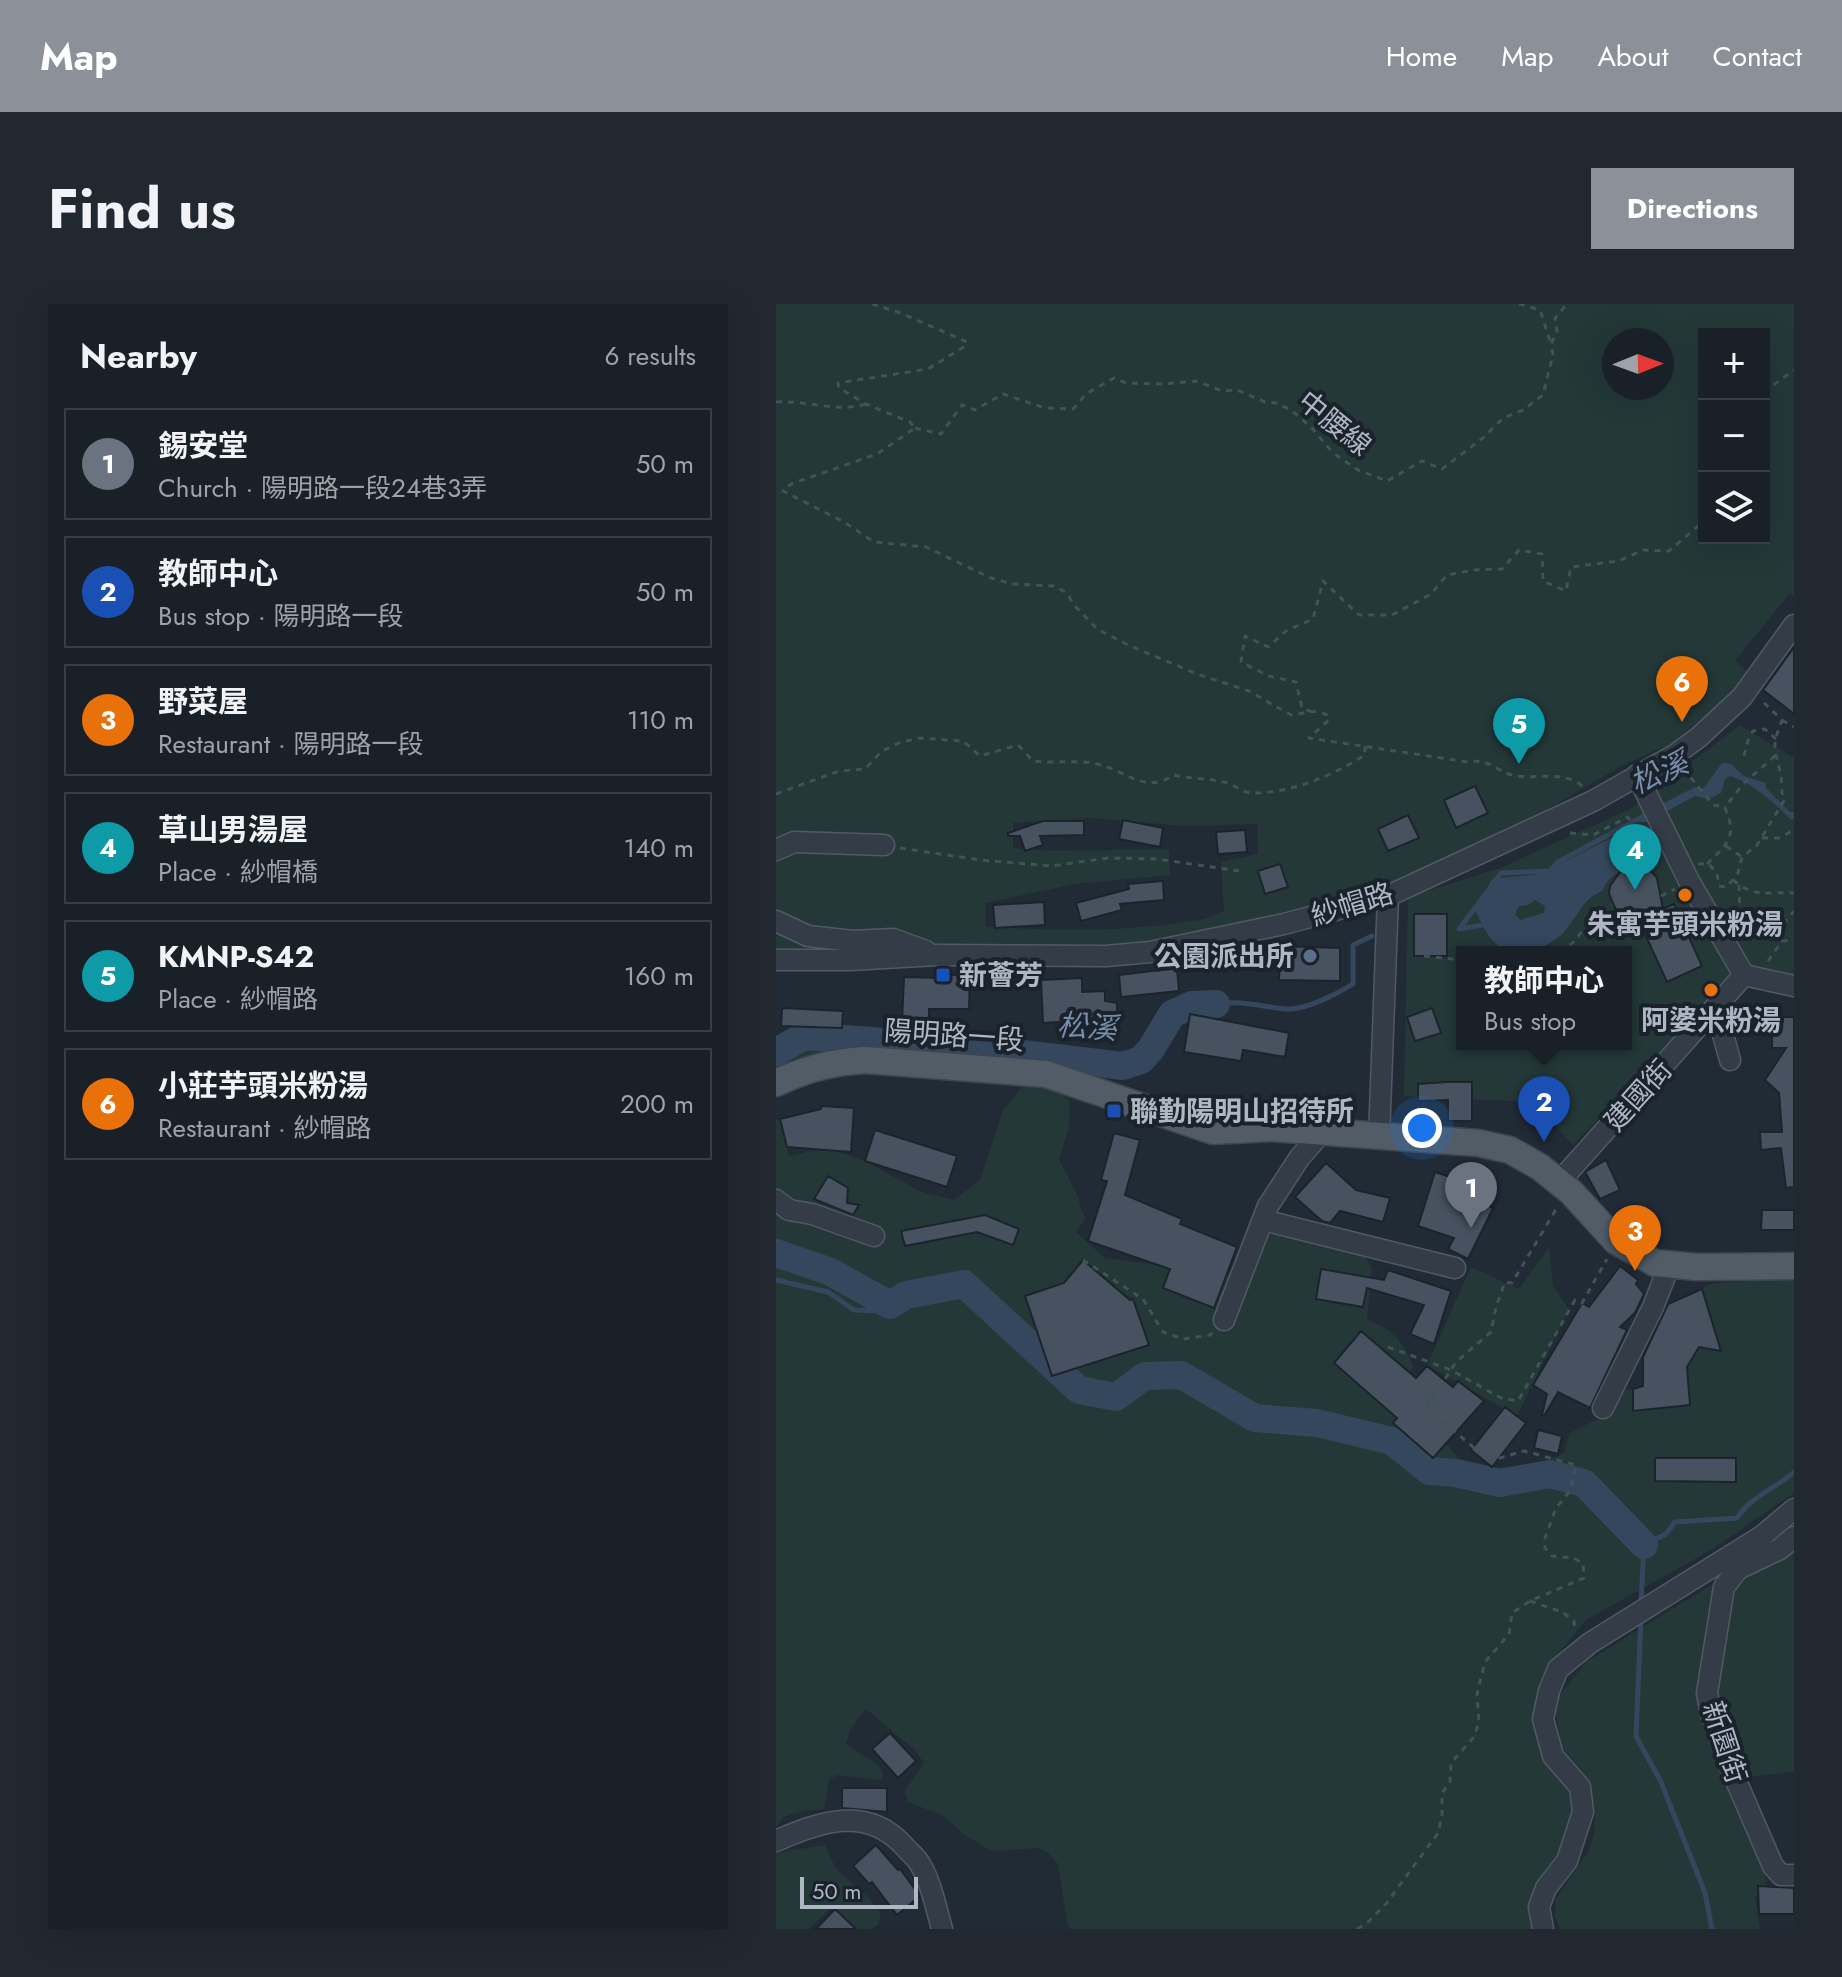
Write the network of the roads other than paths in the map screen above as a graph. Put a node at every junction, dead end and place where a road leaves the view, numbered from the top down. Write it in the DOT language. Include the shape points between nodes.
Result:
graph roads {
  1 [pos="1794,625"];
  2 [pos="1637,775"];
  3 [pos="884,845"];
  4 [pos="776,850"];
  5 [pos="1388,896"];
  6 [pos="776,921"];
  7 [pos="937,955"];
  8 [pos="776,960"];
  9 [pos="1750,976"];
  10 [pos="1794,986"];
  11 [pos="1716,1009"];
  12 [pos="1730,1060"];
  13 [pos="778,1082"];
  14 [pos="1323,1131"];
  15 [pos="1379,1138"];
  16 [pos="1560,1191"];
  17 [pos="776,1200"];
  18 [pos="1263,1220"];
  19 [pos="874,1236"];
  20 [pos="1669,1266"];
  21 [pos="1794,1266"];
  22 [pos="1455,1268"];
  23 [pos="1224,1320"];
  24 [pos="1603,1408"];
  25 [pos="1794,1509"];
  26 [pos="1794,1537"];
  27 [pos="1712,1569"];
  28 [pos="1724,1587"];
  29 [pos="776,1841"];
  30 [pos="1794,1875"];
  31 [pos="942,1929"];
  32 [pos="1543,1929"];
  1 -- 2 [label="street, 紗帽路" via="1748,690 1699,737"];
  2 -- 5 [label="street, 紗帽路" via="1593,801"];
  2 -- 9 [label="street" via="1683,867"];
  3 -- 4 [label="street" via="794,842"];
  5 -- 7 [label="street, 紗帽路" via="1150,952"];
  5 -- 15 [label="street"];
  6 -- 7 [label="street" via="808,936 893,939"];
  7 -- 8 [label="street, 紗帽路"];
  9 -- 10 [label="street"];
  9 -- 11 [label="street, 建國街"];
  11 -- 12 [label="street"];
  11 -- 16 [label="street, 建國街"];
  13 -- 14 [label="main road, 陽明路一段" via="835,1062 865,1060 1046,1074 1213,1131"];
  14 -- 15 [label="main road, 陽明路一段"];
  14 -- 18 [label="street" via="1300,1157"];
  15 -- 16 [label="main road, 陽明路一段" via="1478,1143 1510,1150"];
  16 -- 20 [label="main road, 陽明路一段" via="1616,1241"];
  17 -- 19 [label="street" via="789,1210"];
  18 -- 22 [label="street"];
  18 -- 23 [label="street"];
  20 -- 21 [label="main road, 陽明路一段"];
  20 -- 24 [label="street"];
  25 -- 27 [label="street"];
  26 -- 28 [label="street" via="1738,1569"];
  27 -- 28 [label="street"];
  27 -- 32 [label="street" via="1582,1639 1558,1669 1543,1719 1553,1756 1580,1787 1583,1812 1567,1861 1539,1907"];
  28 -- 30 [label="street, 新園街" via="1707,1693 1711,1714 1773,1866 1781,1875"];
  29 -- 31 [label="street" via="843,1820 879,1828 920,1863"];
}
